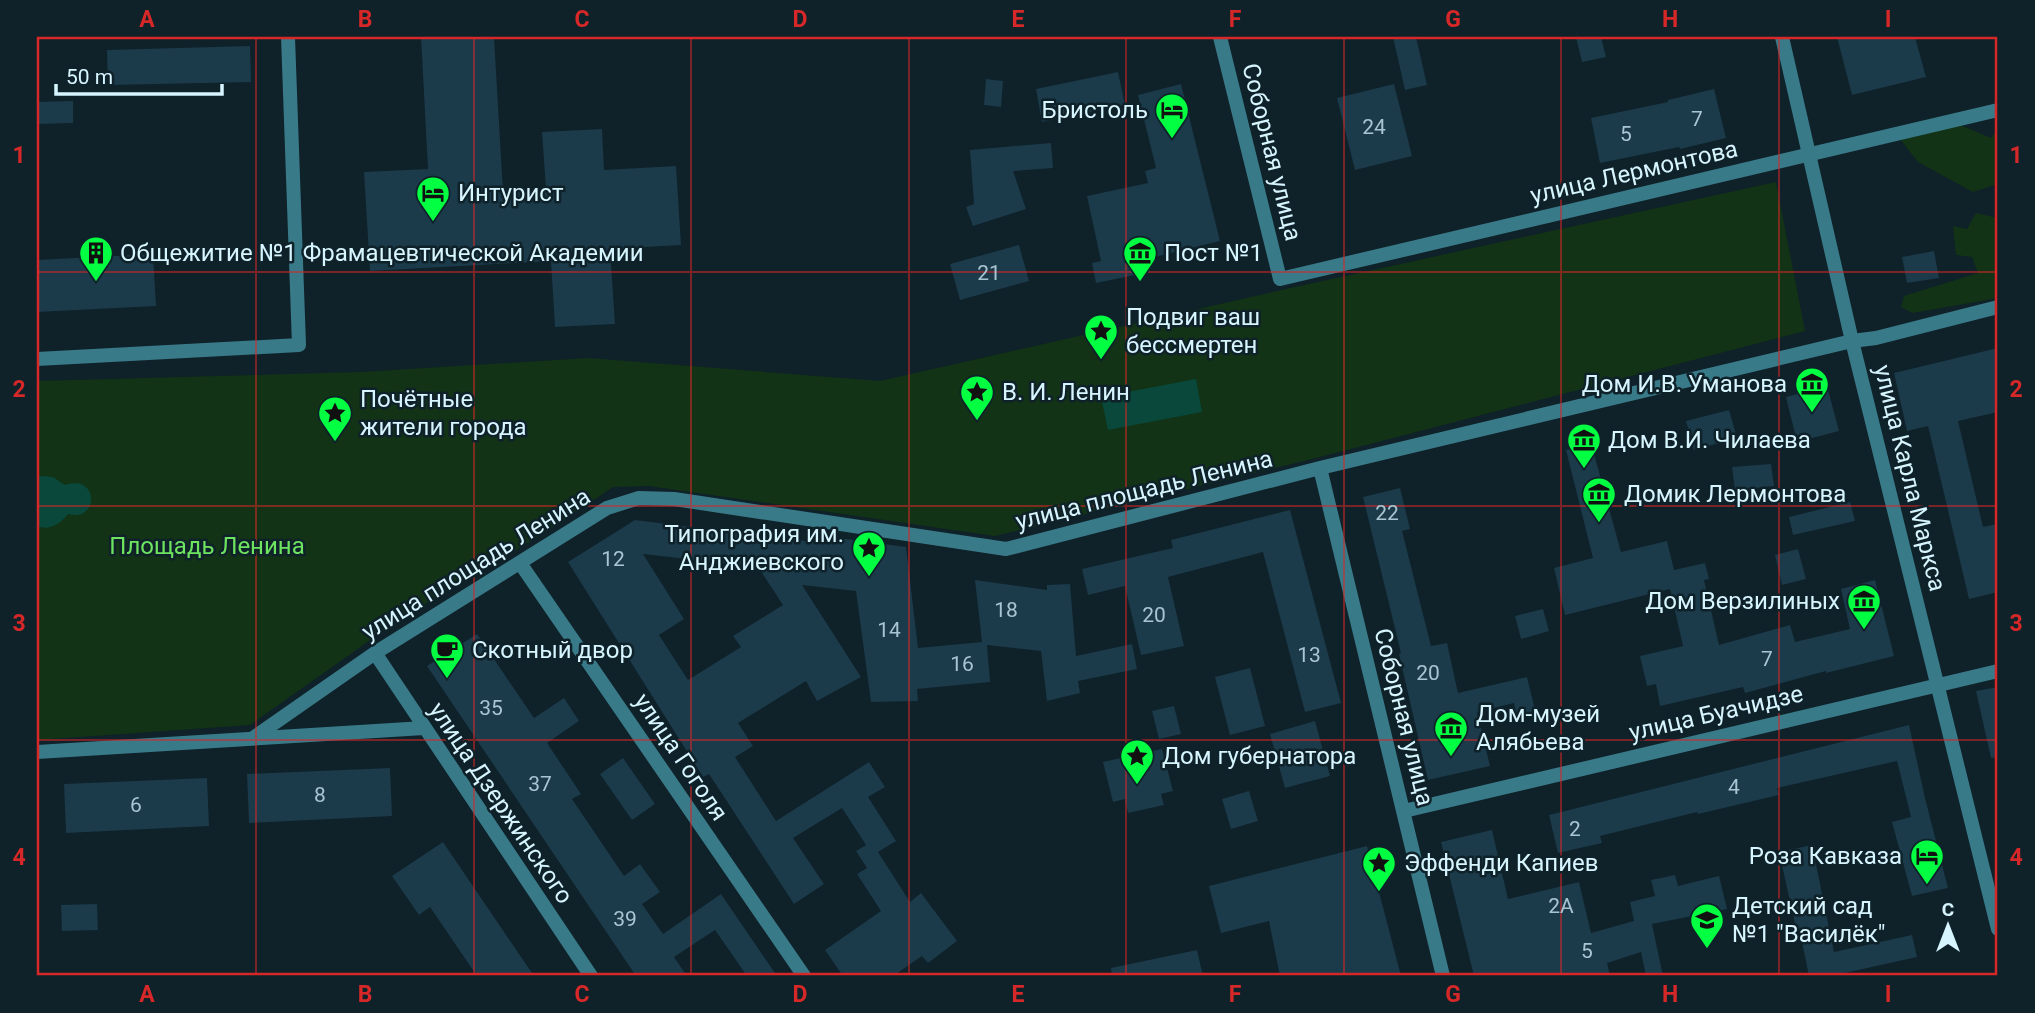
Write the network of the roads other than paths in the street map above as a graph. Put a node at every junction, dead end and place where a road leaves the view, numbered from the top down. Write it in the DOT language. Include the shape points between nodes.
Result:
graph roads {
  1 [pos="288,37"];
  2 [pos="1220,37"];
  3 [pos="1782,37"];
  4 [pos="1998,110"];
  5 [pos="1808,155"];
  6 [pos="1280,279"];
  7 [pos="1998,307"];
  8 [pos="1852,341"];
  9 [pos="37,359"];
  10 [pos="1320,468"];
  11 [pos="520,563"];
  12 [pos="375,653"];
  13 [pos="1998,671"];
  14 [pos="1939,684"];
  15 [pos="424,728"];
  16 [pos="253,738"];
  17 [pos="37,752"];
  18 [pos="1404,811"];
  19 [pos="1998,929"];
  20 [pos="591,976"];
  21 [pos="804,976"];
  22 [pos="1443,976"];
  1 -- 9 [label="street" via="299,345"];
  2 -- 6 [label="street, Соборная улица"];
  3 -- 5 [label="street, улица Карла Маркса"];
  4 -- 5 [label="street, улица Лермонтова"];
  5 -- 6 [label="street, улица Лермонтова"];
  5 -- 8 [label="street, улица Карла Маркса"];
  7 -- 8 [label="street"];
  8 -- 10 [label="street, улица площадь Ленина"];
  8 -- 14 [label="street, улица Карла Маркса"];
  10 -- 11 [label="street, улица площадь Ленина" via="1006,549 674,499 639,498 607,508"];
  10 -- 18 [label="street, Соборная улица"];
  11 -- 12 [label="street, улица площадь Ленина"];
  11 -- 21 [label="street, улица Гоголя"];
  12 -- 15 [label="street, улица Дзержинского"];
  12 -- 16 [label="street, улица площадь Ленина"];
  13 -- 14 [label="street, улица Буачидзе"];
  14 -- 18 [label="street, улица Буачидзе"];
  14 -- 19 [label="street, улица Карла Маркса"];
  15 -- 16 [label="street"];
  15 -- 20 [label="street, улица Дзержинского"];
  16 -- 17 [label="street"];
  18 -- 22 [label="street, Соборная улица"];
}
